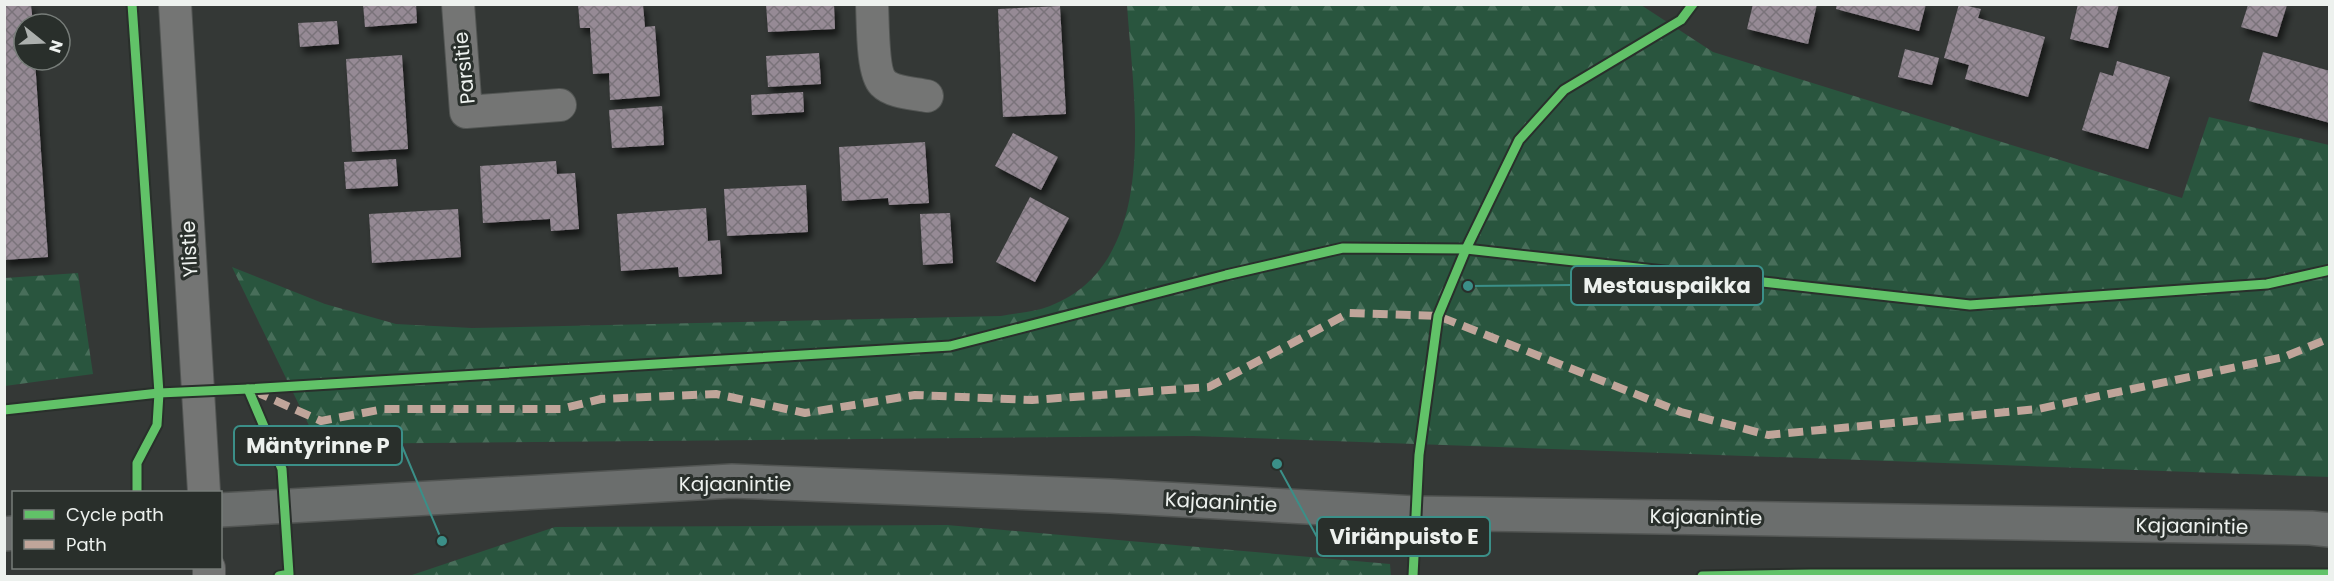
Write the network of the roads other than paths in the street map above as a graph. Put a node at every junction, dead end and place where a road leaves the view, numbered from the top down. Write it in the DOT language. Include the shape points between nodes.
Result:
graph roads {
  1 [pos="175,4"];
  2 [pos="458,4"];
  3 [pos="872,4"];
  4 [pos="927,96"];
  5 [pos="560,105"];
  6 [pos="204,491"];
  7 [pos="222,510"];
  8 [pos="2330,530"];
  1 -- 6 [label="street, Ylistie"];
  2 -- 5 [label="street, Parsitie" via="466,112"];
  3 -- 4 [label="street" via="881,82 892,89"];
  7 -- 8 [label="main road, Kajaanintie" via="732,481 1415,513"];
}
